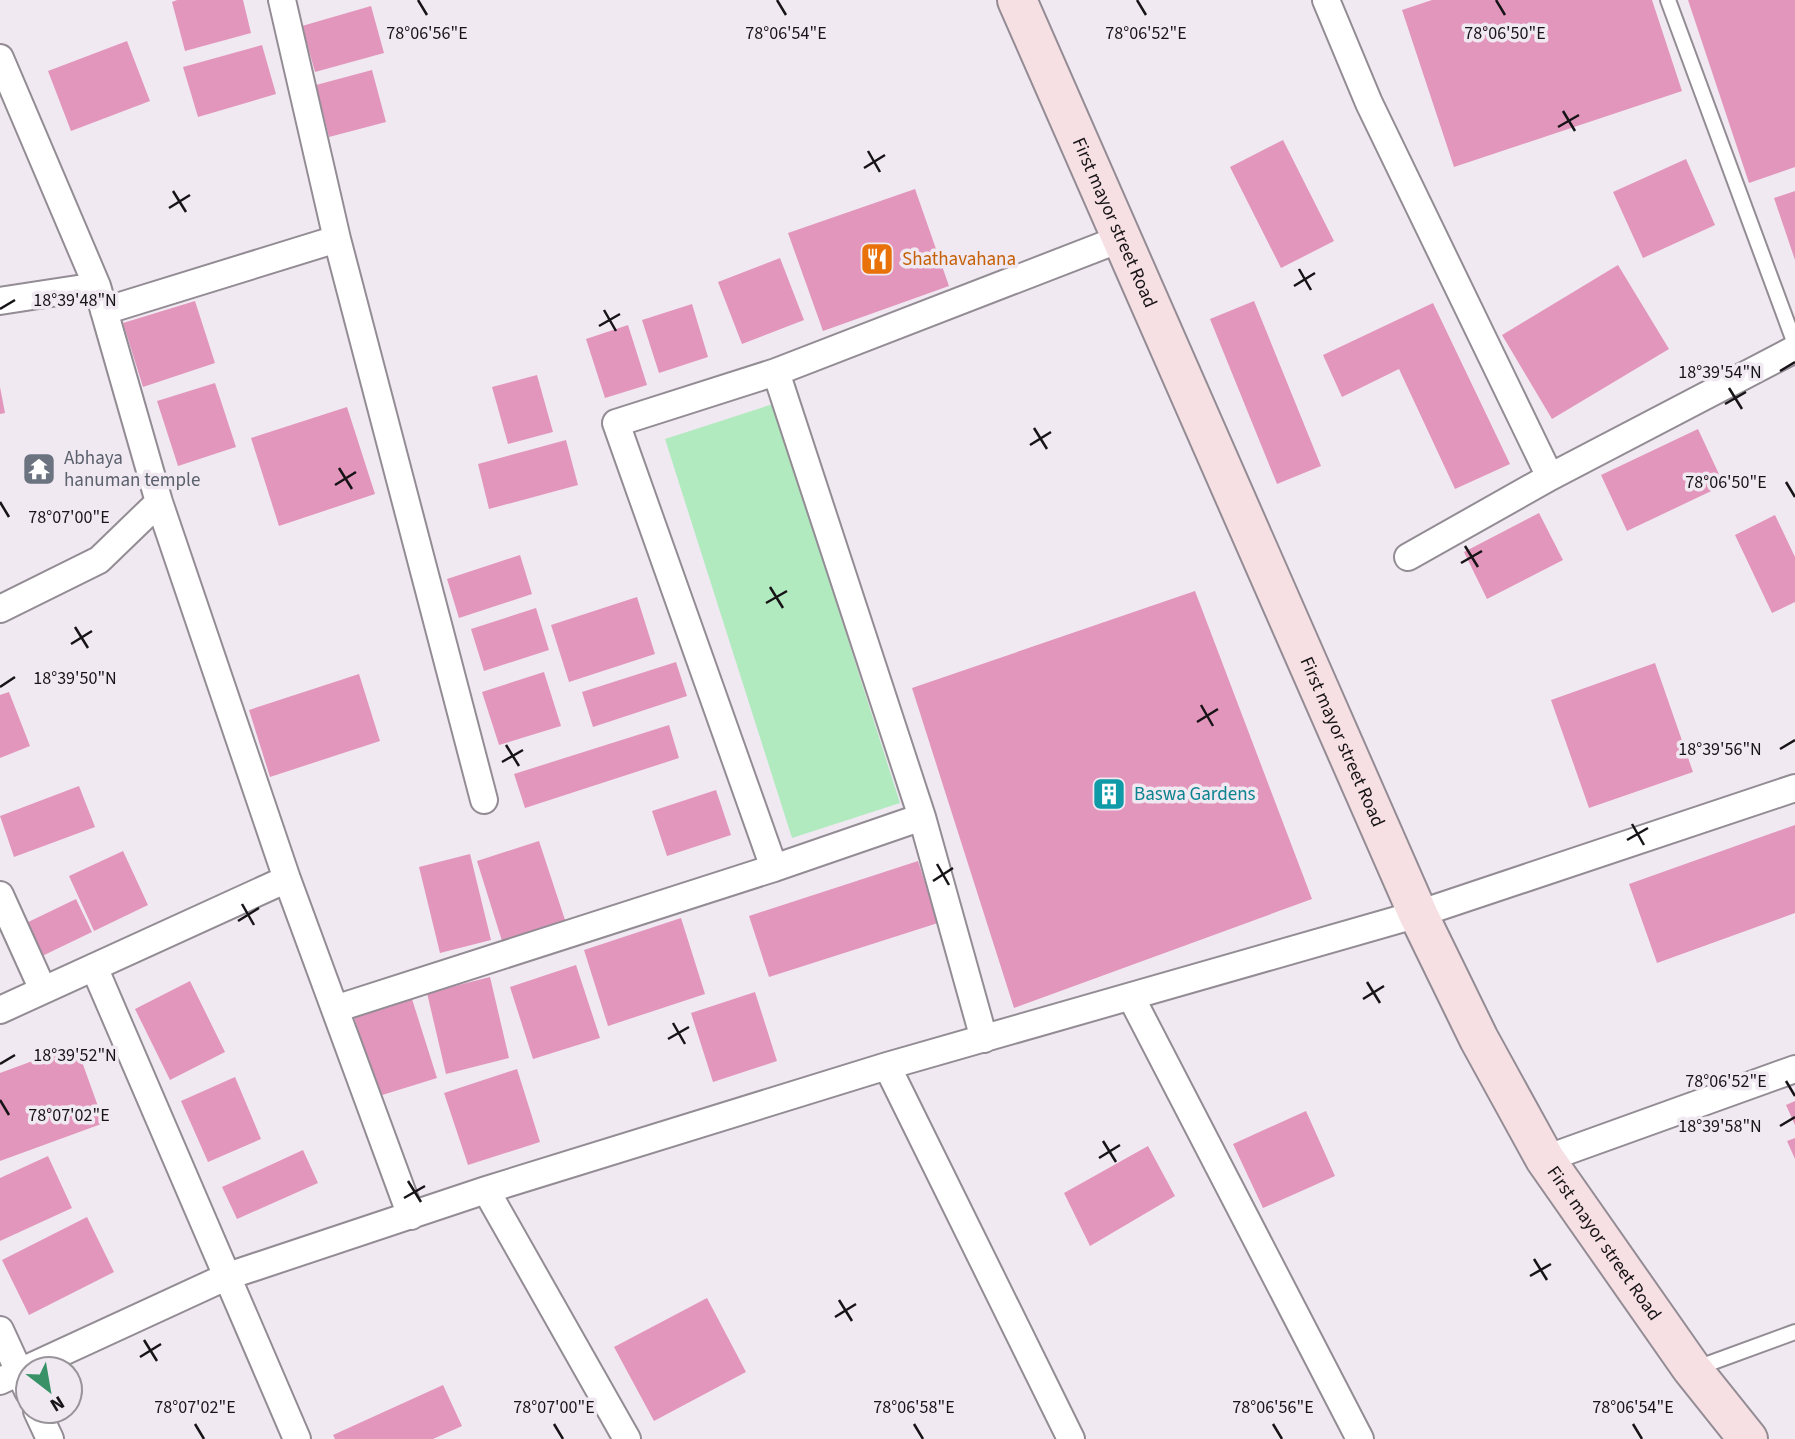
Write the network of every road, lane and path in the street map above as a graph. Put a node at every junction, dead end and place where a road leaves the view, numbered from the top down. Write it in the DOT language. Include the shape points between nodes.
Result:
graph roads {
  1 [pos="282,0"];
  2 [pos="1017,0"];
  3 [pos="1326,0"];
  4 [pos="1668,0"];
  5 [pos="0,58"];
  6 [pos="337,239"];
  7 [pos="1120,239"];
  8 [pos="96,286"];
  9 [pos="0,301"];
  10 [pos="103,311"];
  11 [pos="1795,346"];
  12 [pos="776,372"];
  13 [pos="1550,477"];
  14 [pos="159,502"];
  15 [pos="1408,557"];
  16 [pos="0,609"];
  17 [pos="1795,788"];
  18 [pos="484,800"];
  19 [pos="922,817"];
  20 [pos="774,868"];
  21 [pos="287,880"];
  22 [pos="0,895"];
  23 [pos="1418,914"];
  24 [pos="94,967"];
  25 [pos="43,990"];
  26 [pos="1131,997"];
  27 [pos="335,1009"];
  28 [pos="0,1010"];
  29 [pos="984,1039"];
  30 [pos="887,1066"];
  31 [pos="1795,1069"];
  32 [pos="1545,1159"];
  33 [pos="486,1190"];
  34 [pos="411,1216"];
  35 [pos="228,1276"];
  36 [pos="0,1330"];
  37 [pos="1795,1332"];
  38 [pos="68,1355"];
  39 [pos="1692,1369"];
  40 [pos="14,1375"];
  41 [pos="297,1439"];
  42 [pos="627,1439"];
  43 [pos="1071,1439"];
  44 [pos="1360,1439"];
  45 [pos="1748,1439"];
  1 -- 6 [label="street"];
  2 -- 7 [label="street, First mayor street Road"];
  3 -- 13 [label="street" via="1369,103"];
  4 -- 11 [label="lane"];
  5 -- 8 [label="street"];
  6 -- 10 [label="street"];
  6 -- 18 [label="street"];
  7 -- 12 [label="street"];
  7 -- 23 [label="street, First mayor street Road"];
  8 -- 9 [label="street"];
  8 -- 10 [label="street"];
  10 -- 14 [label="street"];
  11 -- 13 [label="street"];
  12 -- 19 [label="street"];
  12 -- 20 [label="street" via="616,423"];
  13 -- 15 [label="street"];
  14 -- 16 [label="street" via="99,560"];
  14 -- 21 [label="street"];
  17 -- 23 [label="street"];
  19 -- 20 [label="street"];
  19 -- 29 [label="street"];
  20 -- 27 [label="street"];
  21 -- 24 [label="street"];
  21 -- 27 [label="street"];
  22 -- 25 [label="street"];
  23 -- 26 [label="street"];
  23 -- 32 [label="street, First mayor street Road"];
  24 -- 25 [label="street"];
  24 -- 35 [label="street"];
  25 -- 28 [label="street"];
  26 -- 29 [label="street"];
  26 -- 44 [label="street"];
  27 -- 34 [label="street"];
  29 -- 30 [label="street"];
  30 -- 33 [label="street"];
  30 -- 43 [label="street"];
  31 -- 32 [label="street"];
  32 -- 39 [label="street, First mayor street Road"];
  33 -- 34 [label="street"];
  33 -- 42 [label="street"];
  34 -- 35 [label="street"];
  35 -- 38 [label="street"];
  35 -- 41 [label="street"];
  36 -- 40 [label="street"];
  37 -- 39 [label="lane"];
  39 -- 45 [label="street, First mayor street Road"];
}
